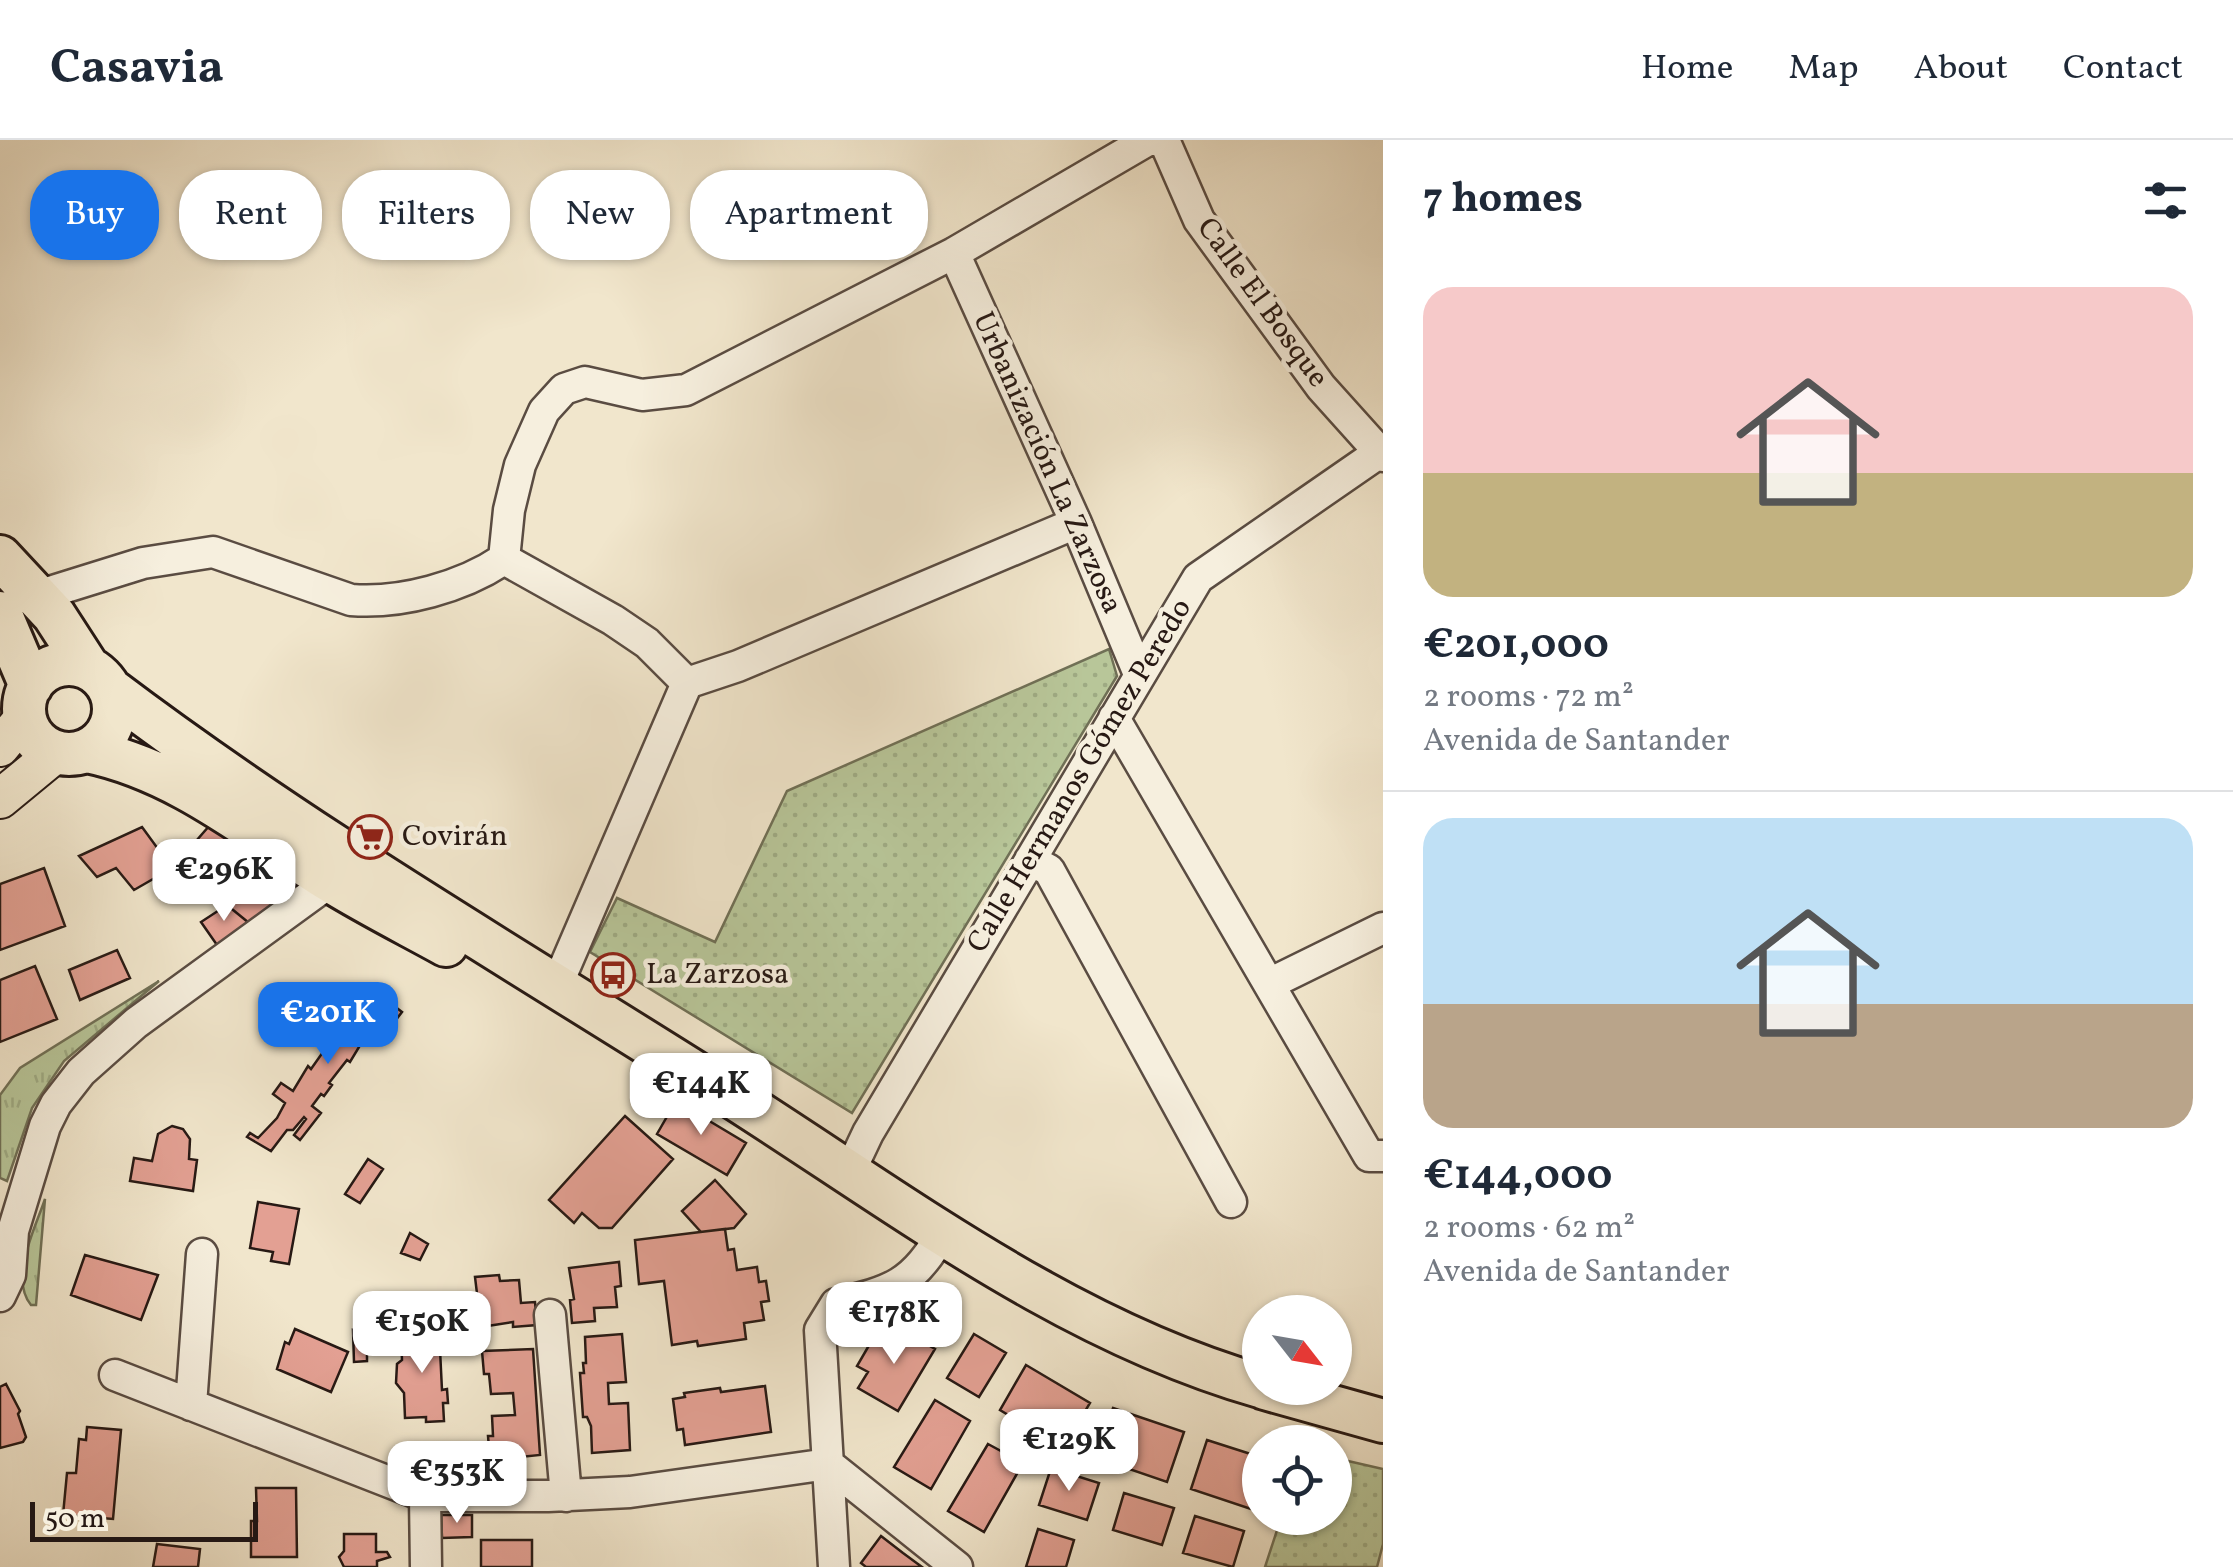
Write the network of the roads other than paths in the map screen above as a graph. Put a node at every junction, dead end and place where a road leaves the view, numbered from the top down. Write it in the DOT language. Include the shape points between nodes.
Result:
graph roads {
  1 [pos="1148,140"];
  2 [pos="1164,140"];
  3 [pos="954,253"];
  4 [pos="1381,454"];
  5 [pos="1076,523"];
  6 [pos="0,557"];
  7 [pos="504,560"];
  8 [pos="19,605"];
  9 [pos="1139,674"];
  10 [pos="99,678"];
  11 [pos="687,683"];
  12 [pos="18,717"];
  13 [pos="1114,718"];
  14 [pos="72,752"];
  15 [pos="0,799"];
  16 [pos="1030,860"];
  17 [pos="332,882"];
  18 [pos="1383,928"];
  19 [pos="1269,984"];
  20 [pos="557,986"];
  21 [pos="755,1111"];
  22 [pos="1383,1156"];
  23 [pos="850,1171"];
  24 [pos="1231,1202"];
  25 [pos="942,1234"];
  26 [pos="7,1240"];
  27 [pos="202,1254"];
  28 [pos="0,1296"];
  29 [pos="550,1314"];
  30 [pos="115,1376"];
  31 [pos="1242,1381"];
  32 [pos="191,1405"];
  33 [pos="1327,1405"];
  34 [pos="1383,1421"];
  35 [pos="828,1464"];
  36 [pos="424,1496"];
  37 [pos="566,1496"];
  38 [pos="426,1567"];
  39 [pos="834,1567"];
  40 [pos="957,1567"];
  1 -- 3 [label="street"];
  2 -- 4 [label="street, Calle El Bosque" via="1199,220 1321,387"];
  3 -- 5 [label="street, Urbanización La Zarzosa"];
  3 -- 7 [label="street" via="686,390 642,395 585,382 564,390 544,412 520,465"];
  4 -- 9 [label="street, Calle Hermanos Gómez Peredo" via="1198,578"];
  5 -- 9 [label="street, Urbanización La Zarzosa"];
  5 -- 11 [label="street"];
  6 -- 8 [label="highway"];
  7 -- 8 [label="street" via="483,574 374,602 332,595 214,552 144,562"];
  7 -- 11 [label="street" via="613,620"];
  8 -- 10 [label="highway" via="66,632"];
  8 -- 12 [label="highway"];
  9 -- 13 [label="street, Calle Hermanos Gómez Peredo"];
  10 -- 12 [label="highway" via="69,663 55,665 41,673"];
  10 -- 14 [label="highway" via="115,713 111,728 102,741"];
  10 -- 20 [label="highway" via="250,792"];
  11 -- 20 [label="street"];
  12 -- 14 [label="highway" via="38,742"];
  13 -- 16 [label="street, Calle Hermanos Gómez Peredo"];
  13 -- 19 [label="street"];
  14 -- 15 [label="main road"];
  14 -- 17 [label="highway" via="120,758 183,785"];
  16 -- 23 [label="street, Calle Hermanos Gómez Peredo"];
  16 -- 24 [label="street" via="1049,870"];
  17 -- 21 [label="highway"];
  17 -- 26 [label="street" via="136,1023 81,1072 45,1126"];
  18 -- 19 [label="street"];
  19 -- 22 [label="street" via="1368,1156"];
  20 -- 21 [label="highway"];
  21 -- 23 [label="highway"];
  23 -- 25 [label="highway"];
  25 -- 31 [label="highway" via="1117,1334"];
  25 -- 35 [label="street" via="911,1278 836,1304 824,1320"];
  26 -- 28 [label="street" via="10,1274"];
  27 -- 32 [label="street"];
  29 -- 37 [label="street"];
  30 -- 32 [label="street"];
  32 -- 36 [label="street"];
  33 -- 34 [label="highway"];
  35 -- 37 [label="street"];
  35 -- 39 [label="street"];
  35 -- 40 [label="street"];
  36 -- 37 [label="street"];
  36 -- 38 [label="street"];
}
